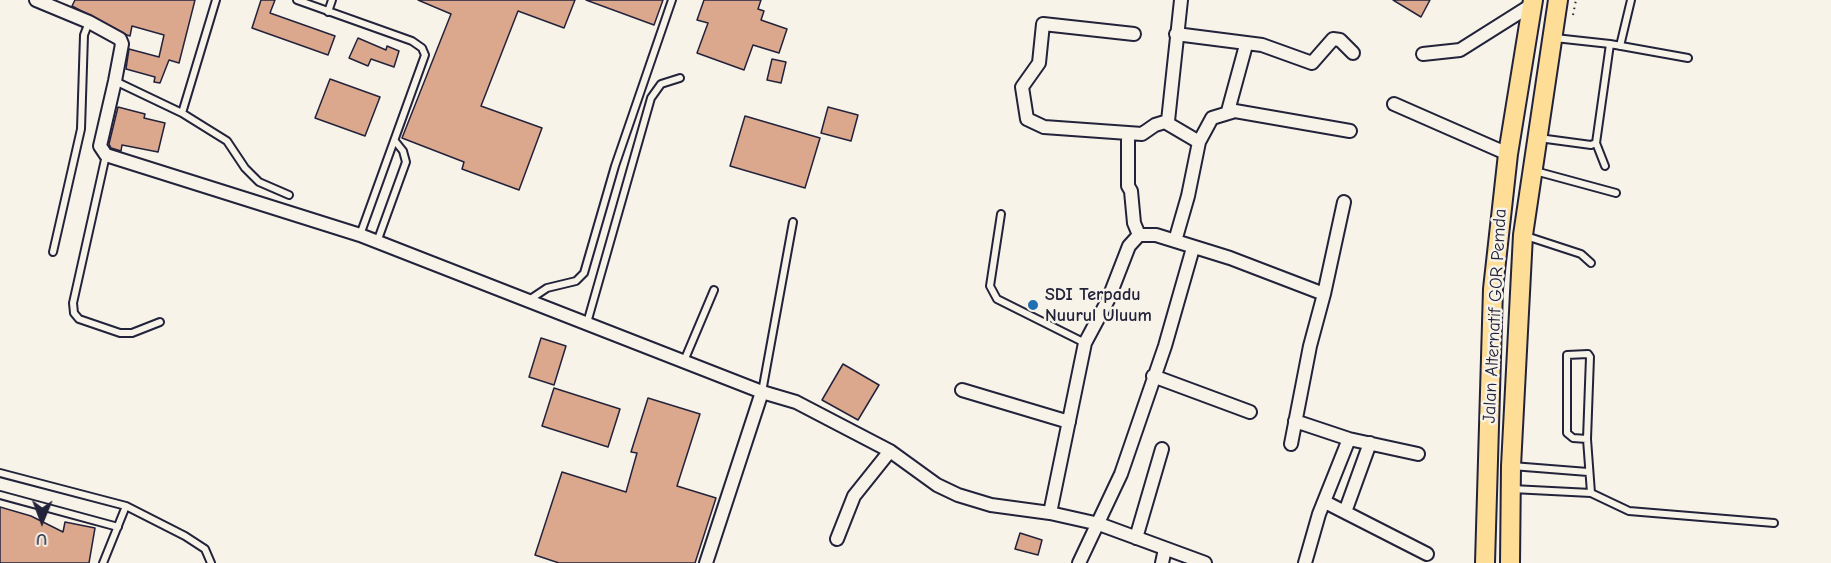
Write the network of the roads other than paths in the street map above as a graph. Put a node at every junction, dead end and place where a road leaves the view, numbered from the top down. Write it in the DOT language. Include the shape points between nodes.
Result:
graph roads {
  1 [pos="36,0"];
  2 [pos="216,0"];
  3 [pos="297,0"];
  4 [pos="332,0"];
  5 [pos="672,0"];
  6 [pos="1181,0"];
  7 [pos="1558,0"];
  8 [pos="1631,0"];
  9 [pos="1533,2"];
  10 [pos="328,12"];
  11 [pos="89,22"];
  12 [pos="1134,34"];
  13 [pos="1176,34"];
  14 [pos="1560,39"];
  15 [pos="1610,44"];
  16 [pos="1246,45"];
  17 [pos="1620,46"];
  18 [pos="1353,53"];
  19 [pos="1423,54"];
  20 [pos="1688,58"];
  21 [pos="680,78"];
  22 [pos="116,81"];
  23 [pos="1394,104"];
  24 [pos="1228,111"];
  25 [pos="182,113"];
  26 [pos="1165,122"];
  27 [pos="1350,131"];
  28 [pos="1128,133"];
  29 [pos="1536,138"];
  30 [pos="395,141"];
  31 [pos="1199,142"];
  32 [pos="1596,143"];
  33 [pos="1508,154"];
  34 [pos="106,155"];
  35 [pos="1605,166"];
  36 [pos="1532,171"];
  37 [pos="1616,193"];
  38 [pos="289,195"];
  39 [pos="1344,202"];
  40 [pos="1001,214"];
  41 [pos="793,222"];
  42 [pos="360,235"];
  43 [pos="1139,235"];
  44 [pos="1523,235"];
  45 [pos="1175,241"];
  46 [pos="377,242"];
  47 [pos="1193,248"];
  48 [pos="53,252"];
  49 [pos="1591,263"];
  50 [pos="714,290"];
  51 [pos="1324,294"];
  52 [pos="528,300"];
  53 [pos="160,322"];
  54 [pos="587,323"];
  55 [pos="1084,343"];
  56 [pos="684,361"];
  57 [pos="1153,376"];
  58 [pos="962,390"];
  59 [pos="762,392"];
  60 [pos="1250,412"];
  61 [pos="1295,421"];
  62 [pos="1069,422"];
  63 [pos="1587,438"];
  64 [pos="1349,439"];
  65 [pos="1370,443"];
  66 [pos="1291,444"];
  67 [pos="1162,449"];
  68 [pos="890,451"];
  69 [pos="1418,454"];
  70 [pos="1511,466"];
  71 [pos="1588,472"];
  72 [pos="0,473"];
  73 [pos="1511,489"];
  74 [pos="1591,493"];
  75 [pos="0,495"];
  76 [pos="1325,502"];
  77 [pos="126,506"];
  78 [pos="1345,512"];
  79 [pos="1050,513"];
  80 [pos="1774,523"];
  81 [pos="1099,524"];
  82 [pos="118,526"];
  83 [pos="1136,538"];
  84 [pos="837,539"];
  85 [pos="1165,549"];
  86 [pos="1427,554"];
  87 [pos="103,563"];
  88 [pos="211,563"];
  89 [pos="706,563"];
  90 [pos="1079,563"];
  91 [pos="1162,563"];
  92 [pos="1205,563"];
  93 [pos="1305,563"];
  94 [pos="1485,563"];
  95 [pos="1510,563"];
  1 -- 11 [label="street"];
  2 -- 25 [label="lane"];
  3 -- 10 [label="lane"];
  4 -- 10 [label="lane"];
  5 -- 52 [label="lane" via="615,166 584,273 576,281 547,288"];
  6 -- 13 [label="street"];
  7 -- 14 [label="main road, Jalan Alternatif GOR Pemda"];
  8 -- 17 [label="lane"];
  9 -- 19 [label="street" via="1460,50"];
  9 -- 33 [label="main road, Jalan Alternatif GOR Pemda"];
  10 -- 30 [label="lane" via="422,48 425,55"];
  11 -- 22 [label="street" via="120,39"];
  11 -- 48 [label="lane" via="84,35 81,129"];
  12 -- 28 [label="street" via="1043,24 1040,63 1022,87 1027,119 1034,124"];
  13 -- 16 [label="street"];
  13 -- 26 [label="street" via="1170,117"];
  14 -- 15 [label="lane"];
  14 -- 29 [label="main road, Jalan Alternatif GOR Pemda"];
  15 -- 17 [label="lane"];
  15 -- 32 [label="lane"];
  16 -- 18 [label="street" via="1270,48 1312,63 1333,39 1340,40"];
  16 -- 24 [label="street"];
  17 -- 20 [label="lane"];
  21 -- 54 [label="lane" via="661,84 651,98"];
  22 -- 25 [label="lane"];
  22 -- 34 [label="street" via="100,146"];
  23 -- 33 [label="street"];
  24 -- 27 [label="street"];
  24 -- 31 [label="street" via="1212,118"];
  25 -- 38 [label="lane" via="227,141 259,182"];
  26 -- 28 [label="street" via="1142,134"];
  26 -- 31 [label="street"];
  28 -- 43 [label="street" via="1128,186"];
  29 -- 32 [label="lane"];
  29 -- 36 [label="main road, Jalan Alternatif GOR Pemda"];
  30 -- 42 [label="lane"];
  30 -- 46 [label="lane" via="406,162"];
  31 -- 45 [label="street"];
  32 -- 35 [label="lane"];
  33 -- 94 [label="main road, Jalan Alternatif GOR Pemda" via="1493,289"];
  34 -- 42 [label="street"];
  34 -- 53 [label="lane" via="74,313 78,319 120,333 132,333"];
  36 -- 37 [label="lane"];
  36 -- 44 [label="main road, Jalan Alternatif GOR Pemda"];
  39 -- 51 [label="street"];
  40 -- 55 [label="lane" via="990,286 997,299"];
  41 -- 59 [label="lane"];
  42 -- 46 [label="street"];
  43 -- 45 [label="street"];
  43 -- 55 [label="street" via="1129,246 1108,300"];
  44 -- 49 [label="lane" via="1581,254"];
  44 -- 70 [label="main road, Jalan Alternatif GOR Pemda"];
  45 -- 47 [label="street"];
  46 -- 52 [label="street"];
  47 -- 51 [label="street"];
  47 -- 57 [label="street"];
  50 -- 56 [label="lane"];
  51 -- 61 [label="street"];
  52 -- 54 [label="street"];
  54 -- 56 [label="street"];
  55 -- 62 [label="street"];
  56 -- 59 [label="street"];
  57 -- 60 [label="street"];
  57 -- 81 [label="street" via="1121,474"];
  58 -- 62 [label="street"];
  59 -- 68 [label="street" via="796,402"];
  59 -- 89 [label="street"];
  61 -- 64 [label="street"];
  61 -- 66 [label="street"];
  62 -- 79 [label="street"];
  63 -- 63 [label="lane" via="1573,438 1567,432 1568,356 1590,357"];
  63 -- 71 [label="lane"];
  64 -- 65 [label="street"];
  64 -- 76 [label="street"];
  65 -- 69 [label="street"];
  65 -- 78 [label="street"];
  67 -- 83 [label="street"];
  68 -- 79 [label="street" via="936,485 958,495 991,505"];
  68 -- 84 [label="street" via="854,496"];
  70 -- 71 [label="lane"];
  70 -- 73 [label="main road, Jalan Alternatif GOR Pemda"];
  71 -- 74 [label="lane"];
  72 -- 77 [label="lane"];
  73 -- 74 [label="lane"];
  73 -- 95 [label="main road, Jalan Alternatif GOR Pemda"];
  74 -- 80 [label="lane" via="1629,511"];
  75 -- 82 [label="lane"];
  76 -- 78 [label="street"];
  76 -- 93 [label="street"];
  77 -- 82 [label="lane"];
  77 -- 88 [label="lane" via="205,549"];
  78 -- 86 [label="street"];
  79 -- 81 [label="street"];
  81 -- 83 [label="street"];
  81 -- 90 [label="street"];
  82 -- 87 [label="lane"];
  83 -- 85 [label="street"];
  85 -- 91 [label="street"];
  85 -- 92 [label="street"];
}
